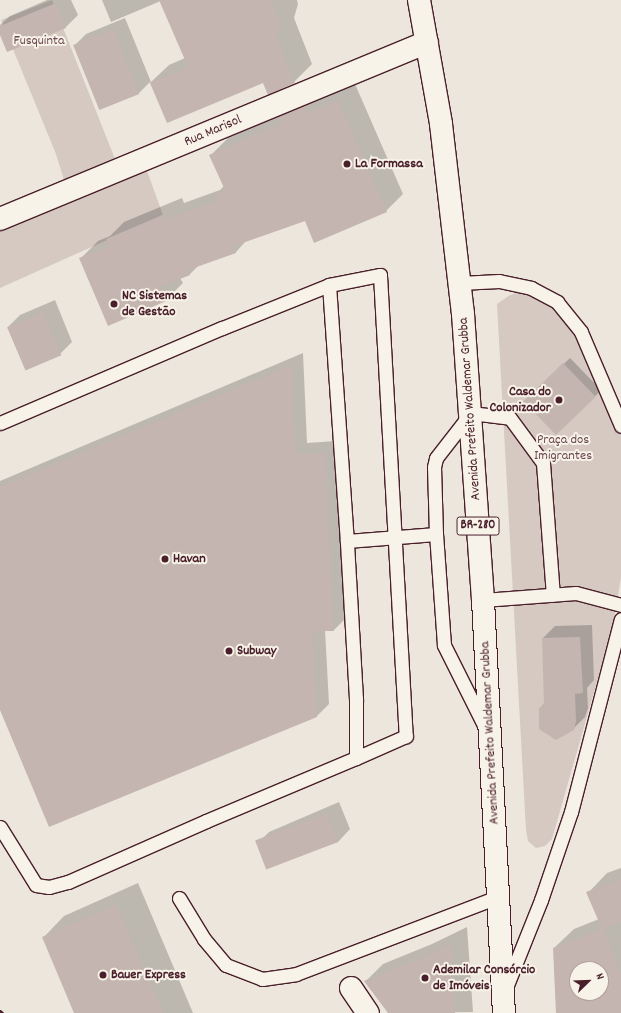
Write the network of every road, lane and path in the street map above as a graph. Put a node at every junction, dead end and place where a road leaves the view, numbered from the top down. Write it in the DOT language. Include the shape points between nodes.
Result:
graph roads {
  1 [pos="419,0"];
  2 [pos="427,42"];
  3 [pos="0,219"];
  4 [pos="460,283"];
  5 [pos="329,285"];
  6 [pos="471,413"];
  7 [pos="2,418"];
  8 [pos="621,426"];
  9 [pos="436,534"];
  10 [pos="395,537"];
  11 [pos="348,541"];
  12 [pos="553,595"];
  13 [pos="483,600"];
  14 [pos="621,605"];
  15 [pos="621,619"];
  16 [pos="490,737"];
  17 [pos="356,758"];
  18 [pos="0,827"];
  19 [pos="179,898"];
  20 [pos="498,898"];
  21 [pos="351,988"];
  22 [pos="504,1003"];
  23 [pos="368,1013"];
  1 -- 2 [label="main road, Avenida Prefeito Waldemar Grubba / BR-280"];
  2 -- 3 [label="main road, Rua Marisol"];
  2 -- 4 [label="main road, Avenida Prefeito Waldemar Grubba / BR-280" via="441,124"];
  4 -- 6 [label="main road, Avenida Prefeito Waldemar Grubba / BR-280"];
  4 -- 8 [label="lane" via="499,281 531,288 557,302 581,332"];
  5 -- 7 [label="lane"];
  5 -- 10 [label="lane" via="380,275"];
  5 -- 11 [label="lane"];
  6 -- 9 [label="lane" via="436,458"];
  6 -- 12 [label="lane" via="510,418 543,463"];
  6 -- 13 [label="main road, Avenida Prefeito Waldemar Grubba / BR-280"];
  9 -- 10 [label="lane"];
  9 -- 16 [label="lane" via="444,645"];
  10 -- 11 [label="lane"];
  10 -- 17 [label="lane" via="406,736"];
  11 -- 17 [label="lane" via="356,698"];
  12 -- 13 [label="lane"];
  12 -- 14 [label="lane" via="576,594"];
  13 -- 16 [label="main road, Avenida Prefeito Waldemar Grubba / BR-280"];
  15 -- 22 [label="lane" via="571,812"];
  16 -- 20 [label="main road, Avenida Prefeito Waldemar Grubba / BR-280"];
  17 -- 18 [label="lane" via="49,888 36,885"];
  19 -- 20 [label="lane" via="204,938 226,965 262,979 296,974"];
  20 -- 22 [label="main road, Avenida Prefeito Waldemar Grubba / BR-280"];
  21 -- 23 [label="main road"];
}
